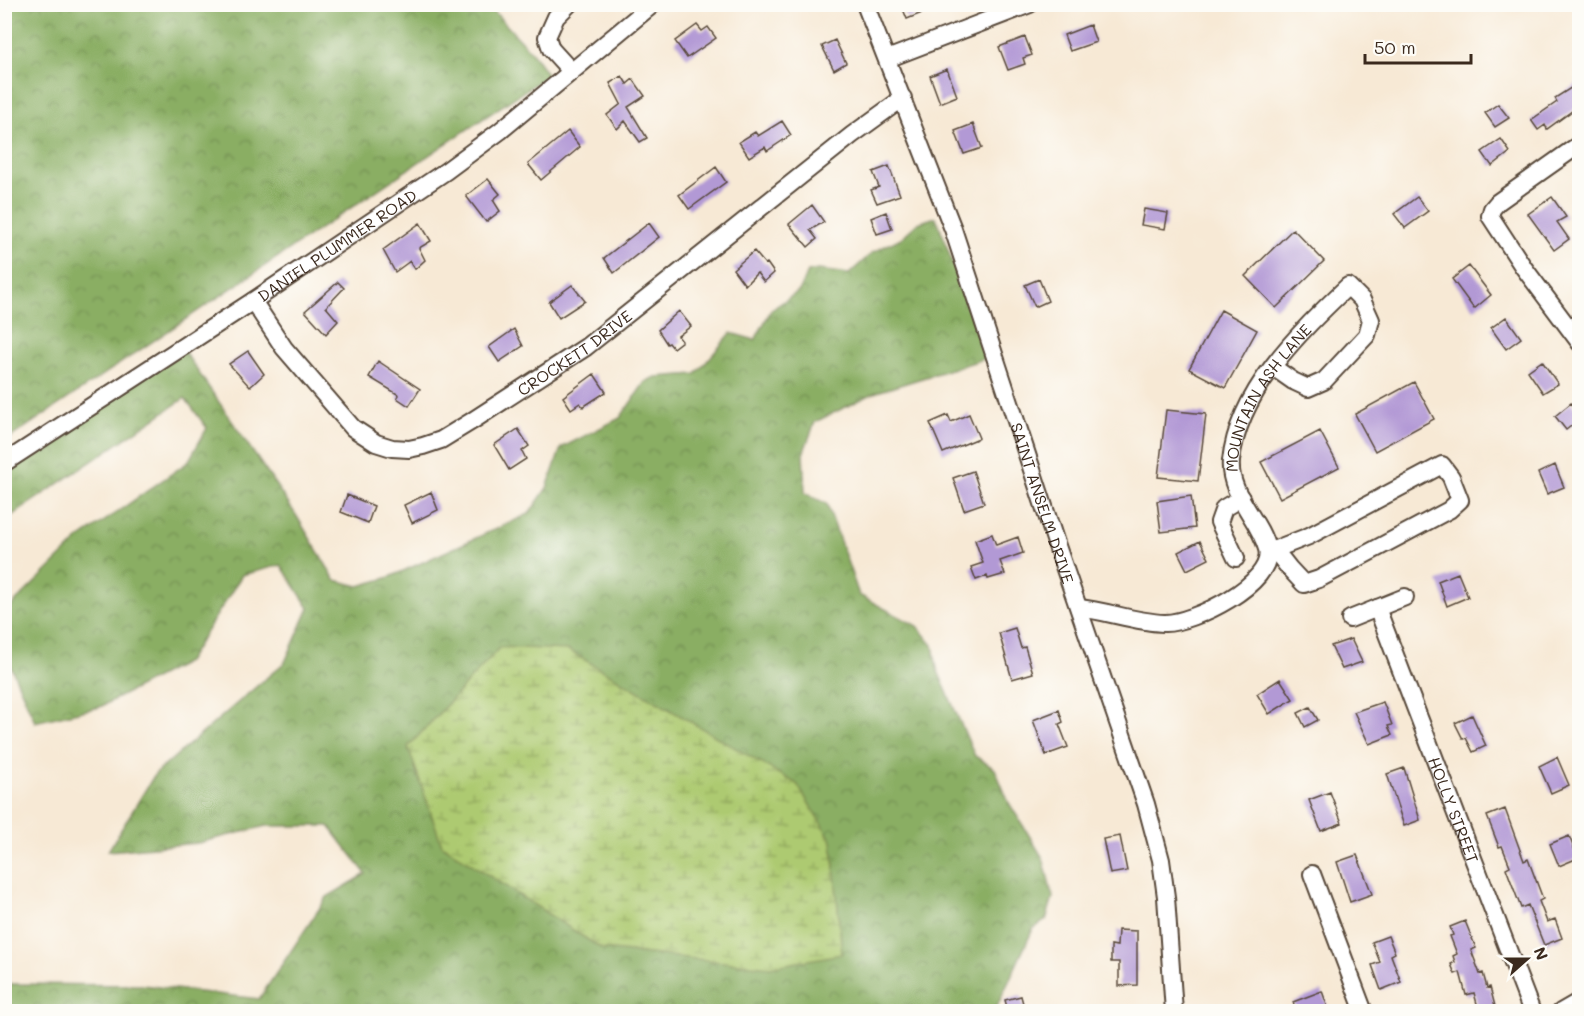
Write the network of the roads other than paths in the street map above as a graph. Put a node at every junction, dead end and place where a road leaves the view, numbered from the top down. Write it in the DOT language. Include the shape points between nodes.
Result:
graph roads {
  1 [pos="569,4"];
  2 [pos="653,4"];
  3 [pos="865,4"];
  4 [pos="1030,4"];
  5 [pos="887,59"];
  6 [pos="571,71"];
  7 [pos="903,98"];
  8 [pos="1580,144"];
  9 [pos="253,301"];
  10 [pos="1580,343"];
  11 [pos="1273,367"];
  12 [pos="4,463"];
  13 [pos="1241,498"];
  14 [pos="1271,551"];
  15 [pos="1236,558"];
  16 [pos="1405,597"];
  17 [pos="1079,608"];
  18 [pos="1377,608"];
  19 [pos="1350,618"];
  20 [pos="1312,874"];
  21 [pos="1580,1001"];
  22 [pos="1174,1011"];
  23 [pos="1364,1011"];
  24 [pos="1532,1011"];
  25 [pos="1561,1011"];
  1 -- 6 [label="street" via="556,17 547,37 552,50"];
  2 -- 6 [label="street, DANIEL PLUMMER ROAD"];
  3 -- 5 [label="street, SAINT ANSELM DRIVE"];
  4 -- 5 [label="street"];
  5 -- 7 [label="street, SAINT ANSELM DRIVE"];
  6 -- 9 [label="street, DANIEL PLUMMER ROAD" via="446,171"];
  7 -- 9 [label="street, CROCKETT DRIVE" via="842,142 586,347 472,421 423,447 392,448 353,428 284,348"];
  7 -- 17 [label="street, SAINT ANSELM DRIVE" via="964,262"];
  8 -- 10 [label="street" via="1498,202 1490,216"];
  9 -- 12 [label="street, DANIEL PLUMMER ROAD"];
  11 -- 11 [label="street, MOUNTAIN ASH LANE" via="1307,325 1348,286 1362,300 1371,320 1367,335 1324,381 1308,388"];
  11 -- 13 [label="street, MOUNTAIN ASH LANE" via="1238,429 1231,463"];
  13 -- 14 [label="street, MOUNTAIN ASH LANE"];
  13 -- 15 [label="street" via="1224,507 1219,522"];
  14 -- 14 [label="street, MOUNTAIN ASH LANE" via="1309,536 1442,465 1460,500 1449,510 1304,584"];
  14 -- 17 [label="street" via="1244,589 1206,612 1177,623 1150,622"];
  16 -- 18 [label="street"];
  17 -- 22 [label="street, SAINT ANSELM DRIVE" via="1146,804 1161,860"];
  18 -- 19 [label="street"];
  18 -- 24 [label="street, HOLLY STREET"];
  20 -- 23 [label="street"];
  21 -- 25 [label="street"];
}
